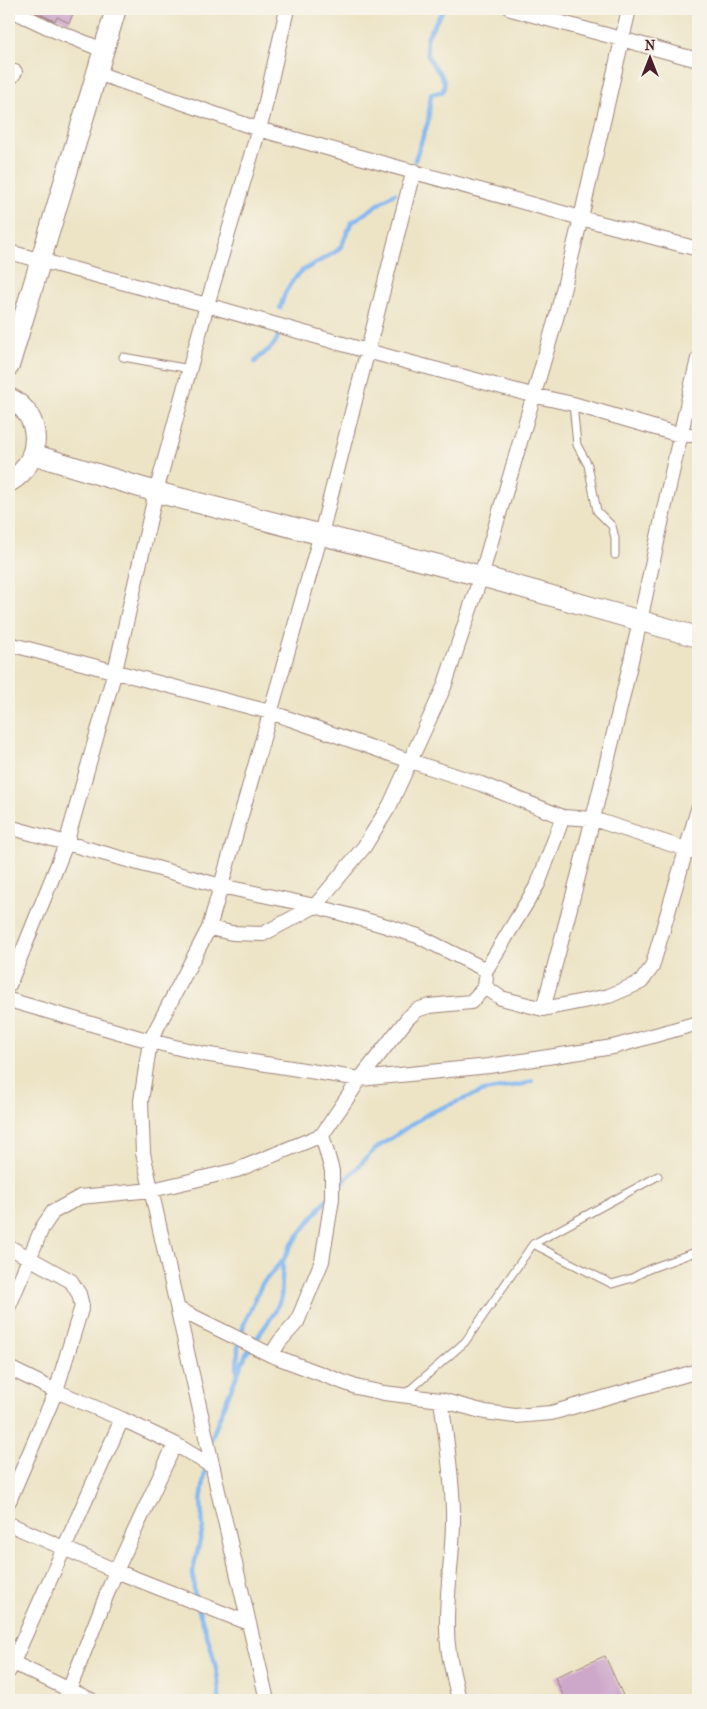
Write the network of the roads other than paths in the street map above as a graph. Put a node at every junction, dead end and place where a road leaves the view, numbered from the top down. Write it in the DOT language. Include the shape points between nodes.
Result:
graph roads {
  1 [pos="9,9"];
  2 [pos="116,9"];
  3 [pos="287,9"];
  4 [pos="511,9"];
  5 [pos="629,9"];
  6 [pos="621,38"];
  7 [pos="103,50"];
  8 [pos="698,60"];
  9 [pos="97,72"];
  10 [pos="258,129"];
  11 [pos="415,171"];
  12 [pos="581,218"];
  13 [pos="698,249"];
  14 [pos="9,252"];
  15 [pos="40,262"];
  16 [pos="207,305"];
  17 [pos="367,351"];
  18 [pos="123,357"];
  19 [pos="698,359"];
  20 [pos="9,366"];
  21 [pos="190,369"];
  22 [pos="532,395"];
  23 [pos="9,398"];
  24 [pos="573,404"];
  25 [pos="680,435"];
  26 [pos="698,435"];
  27 [pos="32,454"];
  28 [pos="9,482"];
  29 [pos="156,492"];
  30 [pos="321,534"];
  31 [pos="615,555"];
  32 [pos="481,576"];
  33 [pos="640,621"];
  34 [pos="698,637"];
  35 [pos="9,644"];
  36 [pos="115,671"];
  37 [pos="270,712"];
  38 [pos="410,761"];
  39 [pos="698,809"];
  40 [pos="563,818"];
  41 [pos="593,820"];
  42 [pos="9,827"];
  43 [pos="66,844"];
  44 [pos="693,851"];
  45 [pos="221,886"];
  46 [pos="315,906"];
  47 [pos="209,928"];
  48 [pos="486,970"];
  49 [pos="9,986"];
  50 [pos="485,987"];
  51 [pos="9,1000"];
  52 [pos="543,1009"];
  53 [pos="698,1023"];
  54 [pos="150,1041"];
  55 [pos="360,1079"];
  56 [pos="322,1134"];
  57 [pos="658,1176"];
  58 [pos="152,1190"];
  59 [pos="533,1244"];
  60 [pos="9,1247"];
  61 [pos="698,1250"];
  62 [pos="29,1258"];
  63 [pos="9,1306"];
  64 [pos="178,1309"];
  65 [pos="271,1355"];
  66 [pos="9,1368"];
  67 [pos="698,1371"];
  68 [pos="56,1391"];
  69 [pos="404,1396"];
  70 [pos="441,1400"];
  71 [pos="122,1419"];
  72 [pos="175,1444"];
  73 [pos="214,1467"];
  74 [pos="9,1500"];
  75 [pos="9,1524"];
  76 [pos="63,1548"];
  77 [pos="116,1571"];
  78 [pos="248,1623"];
  79 [pos="10,1665"];
  80 [pos="67,1695"];
  81 [pos="91,1700"];
  82 [pos="268,1700"];
  83 [pos="459,1700"];
  1 -- 7 [label="street"];
  2 -- 7 [label="street"];
  3 -- 10 [label="street"];
  4 -- 6 [label="street"];
  5 -- 6 [label="street"];
  6 -- 8 [label="street"];
  6 -- 12 [label="street"];
  7 -- 9 [label="street"];
  9 -- 10 [label="street"];
  9 -- 15 [label="street"];
  10 -- 11 [label="street"];
  10 -- 16 [label="street"];
  11 -- 12 [label="street"];
  11 -- 17 [label="street"];
  12 -- 13 [label="street"];
  12 -- 22 [label="street" via="557,315"];
  14 -- 15 [label="street"];
  15 -- 16 [label="street"];
  15 -- 20 [label="street"];
  16 -- 17 [label="street"];
  16 -- 21 [label="street"];
  17 -- 22 [label="street"];
  17 -- 30 [label="street"];
  18 -- 21 [label="lane"];
  19 -- 25 [label="street"];
  21 -- 29 [label="street"];
  22 -- 24 [label="street"];
  22 -- 32 [label="street"];
  23 -- 27 [label="street" via="25,410 32,423 35,438"];
  24 -- 25 [label="street"];
  24 -- 31 [label="lane" via="577,445 588,465 597,511 612,526"];
  25 -- 26 [label="street"];
  25 -- 33 [label="street"];
  27 -- 28 [label="street" via="27,466"];
  27 -- 29 [label="street"];
  29 -- 30 [label="street"];
  29 -- 36 [label="street"];
  30 -- 32 [label="street"];
  30 -- 37 [label="street"];
  32 -- 33 [label="street"];
  32 -- 38 [label="street" via="444,687"];
  33 -- 34 [label="street"];
  33 -- 41 [label="street"];
  35 -- 36 [label="street"];
  36 -- 37 [label="street"];
  36 -- 43 [label="street"];
  37 -- 38 [label="street"];
  37 -- 45 [label="street"];
  38 -- 40 [label="street" via="481,784"];
  38 -- 46 [label="street" via="390,805 364,847"];
  39 -- 44 [label="street"];
  40 -- 41 [label="street"];
  40 -- 48 [label="street" via="538,884"];
  41 -- 44 [label="street"];
  41 -- 52 [label="street"];
  42 -- 43 [label="street"];
  43 -- 45 [label="street"];
  43 -- 49 [label="street"];
  44 -- 52 [label="street" via="652,967 640,982 609,996"];
  45 -- 46 [label="street"];
  45 -- 47 [label="street"];
  46 -- 47 [label="street" via="262,934"];
  46 -- 48 [label="street" via="418,936"];
  47 -- 54 [label="street"];
  48 -- 50 [label="street"];
  50 -- 52 [label="street" via="501,998"];
  50 -- 55 [label="street" via="471,1002 417,1010"];
  51 -- 54 [label="street"];
  53 -- 55 [label="street" via="604,1048 489,1066"];
  54 -- 55 [label="street" via="204,1054"];
  54 -- 58 [label="street" via="140,1100 143,1153"];
  55 -- 56 [label="street"];
  56 -- 58 [label="street" via="237,1170"];
  56 -- 65 [label="street" via="332,1171 332,1199 322,1261 298,1322"];
  57 -- 59 [label="lane"];
  58 -- 62 [label="street" via="80,1197 53,1212"];
  58 -- 64 [label="street"];
  59 -- 61 [label="lane" via="612,1284"];
  59 -- 69 [label="lane" via="466,1342"];
  60 -- 62 [label="street"];
  62 -- 63 [label="street"];
  62 -- 68 [label="street" via="71,1281 82,1306"];
  64 -- 65 [label="street"];
  64 -- 73 [label="street"];
  65 -- 69 [label="street" via="356,1387"];
  66 -- 68 [label="street"];
  67 -- 70 [label="street" via="551,1413 515,1416"];
  68 -- 71 [label="street"];
  68 -- 74 [label="street"];
  69 -- 70 [label="street"];
  70 -- 83 [label="street" via="453,1511 447,1614 449,1660"];
  71 -- 72 [label="street"];
  71 -- 76 [label="street"];
  72 -- 73 [label="street"];
  72 -- 77 [label="street"];
  73 -- 78 [label="street"];
  75 -- 76 [label="street"];
  76 -- 77 [label="street"];
  76 -- 79 [label="street"];
  77 -- 78 [label="street"];
  77 -- 80 [label="street"];
  78 -- 82 [label="street"];
  79 -- 80 [label="street"];
  80 -- 81 [label="street"];
}
